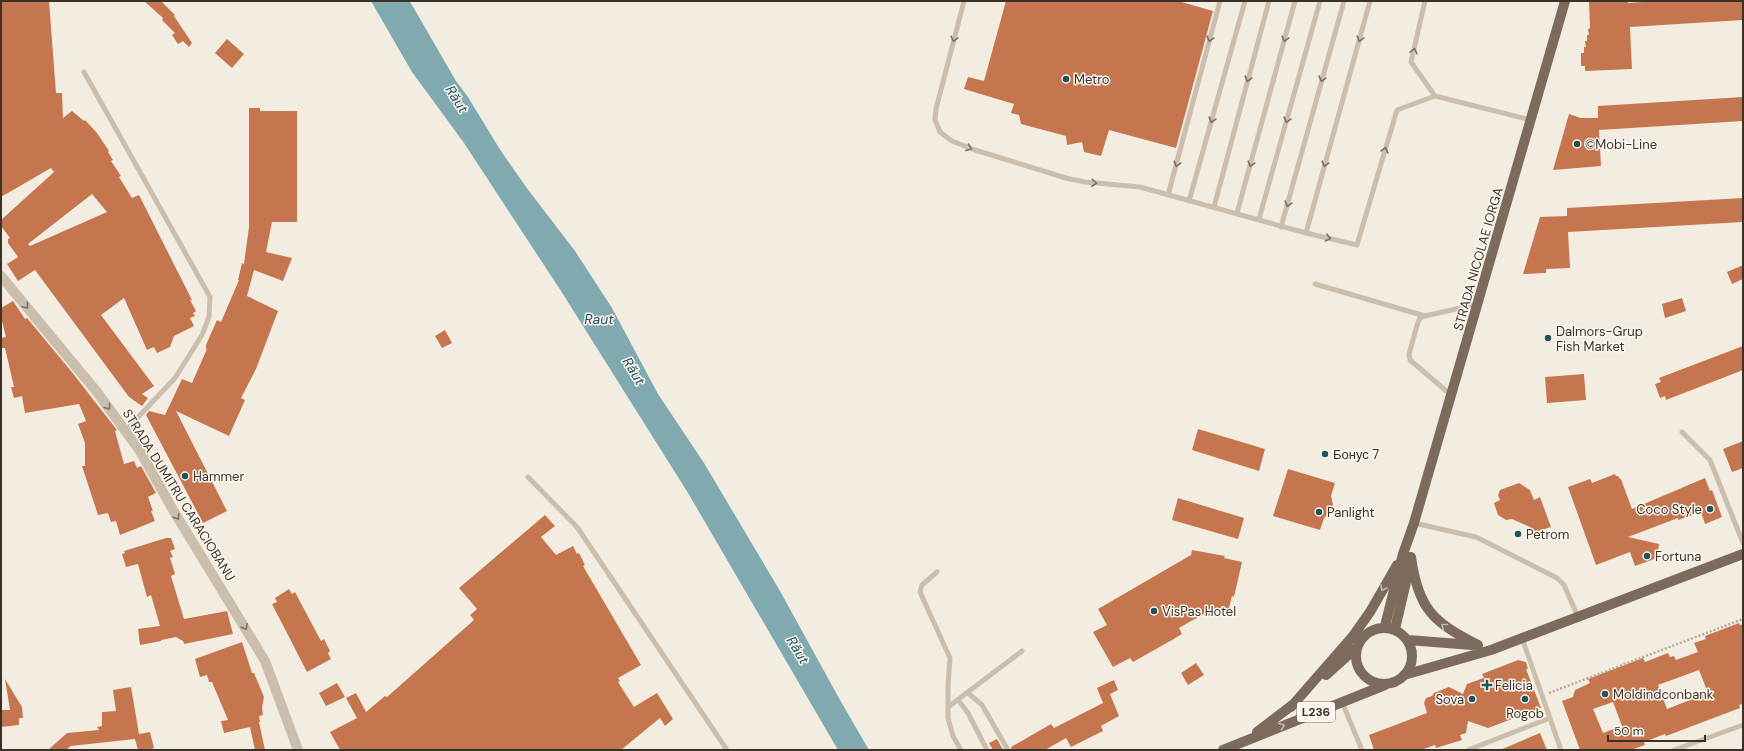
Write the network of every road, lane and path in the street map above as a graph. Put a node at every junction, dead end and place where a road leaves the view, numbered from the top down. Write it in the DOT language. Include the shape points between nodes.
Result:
graph roads {
  1 [pos="964,1"];
  2 [pos="1219,1"];
  3 [pos="1245,1"];
  4 [pos="1270,1"];
  5 [pos="1295,1"];
  6 [pos="1320,1"];
  7 [pos="1344,1"];
  8 [pos="1370,1"];
  9 [pos="1425,1"];
  10 [pos="1565,1"];
  11 [pos="84,72"];
  12 [pos="1435,96"];
  13 [pos="1531,120"];
  14 [pos="1168,195"];
  15 [pos="1189,200"];
  16 [pos="1214,207"];
  17 [pos="1237,213"];
  18 [pos="1259,219"];
  19 [pos="1281,227"];
  20 [pos="1306,234"];
  21 [pos="1,276"];
  22 [pos="1315,284"];
  23 [pos="1478,304"];
  24 [pos="1425,316"];
  25 [pos="1451,396"];
  26 [pos="126,430"];
  27 [pos="1682,432"];
  28 [pos="528,477"];
  29 [pos="1414,523"];
  30 [pos="1743,543"];
  31 [pos="1743,554"];
  32 [pos="1407,556"];
  33 [pos="937,572"];
  34 [pos="1578,617"];
  35 [pos="1743,619"];
  36 [pos="1385,626"];
  37 [pos="1395,630"];
  38 [pos="1522,638"];
  39 [pos="1408,640"];
  40 [pos="1478,645"];
  41 [pos="1356,648"];
  42 [pos="1491,650"];
  43 [pos="1022,651"];
  44 [pos="1404,676"];
  45 [pos="1387,684"];
  46 [pos="968,693"];
  47 [pos="1542,696"];
  48 [pos="958,700"];
  49 [pos="1342,702"];
  50 [pos="948,707"];
  51 [pos="1291,707"];
  52 [pos="1550,718"];
  53 [pos="1743,725"];
  54 [pos="1246,740"];
  55 [pos="298,750"];
  56 [pos="727,750"];
  57 [pos="961,750"];
  58 [pos="986,750"];
  59 [pos="1008,750"];
  60 [pos="1223,750"];
  61 [pos="1362,750"];
  62 [pos="1468,750"];
  63 [pos="1561,750"];
  64 [pos="1674,750"];
  1 -- 14 [label="lane, one-way" via="936,108 935,120 940,132 952,141 975,150 1066,178 1140,187"];
  2 -- 14 [label="lane, one-way"];
  3 -- 15 [label="lane, one-way"];
  4 -- 16 [label="lane, one-way"];
  5 -- 17 [label="lane, one-way"];
  6 -- 18 [label="lane, one-way"];
  7 -- 19 [label="lane, one-way"];
  8 -- 20 [label="lane, one-way"];
  12 -- 9 [label="lane, one-way" via="1411,62"];
  10 -- 13 [label="main road, STRADA NICOLAE IORGA"];
  11 -- 26 [label="lane" via="210,297 209,317 202,335 175,378"];
  12 -- 13 [label="lane"];
  20 -- 12 [label="lane, one-way" via="1357,245 1397,110"];
  13 -- 23 [label="main road, STRADA NICOLAE IORGA"];
  14 -- 15 [label="lane"];
  15 -- 16 [label="lane"];
  16 -- 17 [label="lane"];
  17 -- 18 [label="lane"];
  18 -- 19 [label="lane"];
  19 -- 20 [label="lane"];
  21 -- 26 [label="street, STRADA DUMITRU CARACIOBANU, one-way"];
  22 -- 24 [label="lane"];
  23 -- 24 [label="lane"];
  23 -- 25 [label="main road, STRADA NICOLAE IORGA"];
  24 -- 25 [label="lane" via="1418,322 1409,354 1410,360"];
  25 -- 29 [label="main road, STRADA NICOLAE IORGA"];
  26 -- 55 [label="street, STRADA DUMITRU CARACIOBANU, one-way" via="265,661"];
  27 -- 30 [label="lane" via="1710,460"];
  28 -- 56 [label="lane" via="577,527"];
  29 -- 32 [label="main road, STRADA NICOLAE IORGA"];
  29 -- 34 [label="lane" via="1476,537 1557,578 1564,585"];
  31 -- 34 [label="main road"];
  32 -- 36 [label="main road, STRADA NICOLAE IORGA"];
  32 -- 37 [label="main road, STRADA NICOLAE IORGA"];
  40 -- 32 [label="main road, one-way" via="1453,632 1430,613 1417,590"];
  32 -- 51 [label="main road, one-way" via="1353,636"];
  33 -- 50 [label="lane" via="922,585 920,592 950,658"];
  34 -- 38 [label="main road"];
  35 -- 47 [label="path"];
  36 -- 37 [label="main road"];
  36 -- 41 [label="main road, L236" via="1366,633"];
  37 -- 39 [label="main road"];
  38 -- 42 [label="main road"];
  38 -- 47 [label="lane"];
  39 -- 40 [label="main road"];
  39 -- 44 [label="main road" via="1412,652 1411,665"];
  40 -- 42 [label="main road"];
  41 -- 45 [label="main road" via="1357,666 1362,674 1377,684"];
  41 -- 51 [label="main road, L236"];
  42 -- 44 [label="main road"];
  43 -- 46 [label="lane"];
  44 -- 45 [label="main road, L236"];
  45 -- 49 [label="main road, L236"];
  46 -- 48 [label="lane"];
  46 -- 59 [label="lane" via="982,705"];
  47 -- 52 [label="lane"];
  48 -- 50 [label="lane"];
  48 -- 58 [label="lane"];
  54 -- 49 [label="main road, L236, one-way"];
  49 -- 61 [label="lane"];
  50 -- 57 [label="lane" via="953,736"];
  51 -- 54 [label="main road, L236"];
  52 -- 62 [label="lane"];
  52 -- 63 [label="lane"];
  53 -- 64 [label="lane"];
  54 -- 60 [label="main road"];
}
